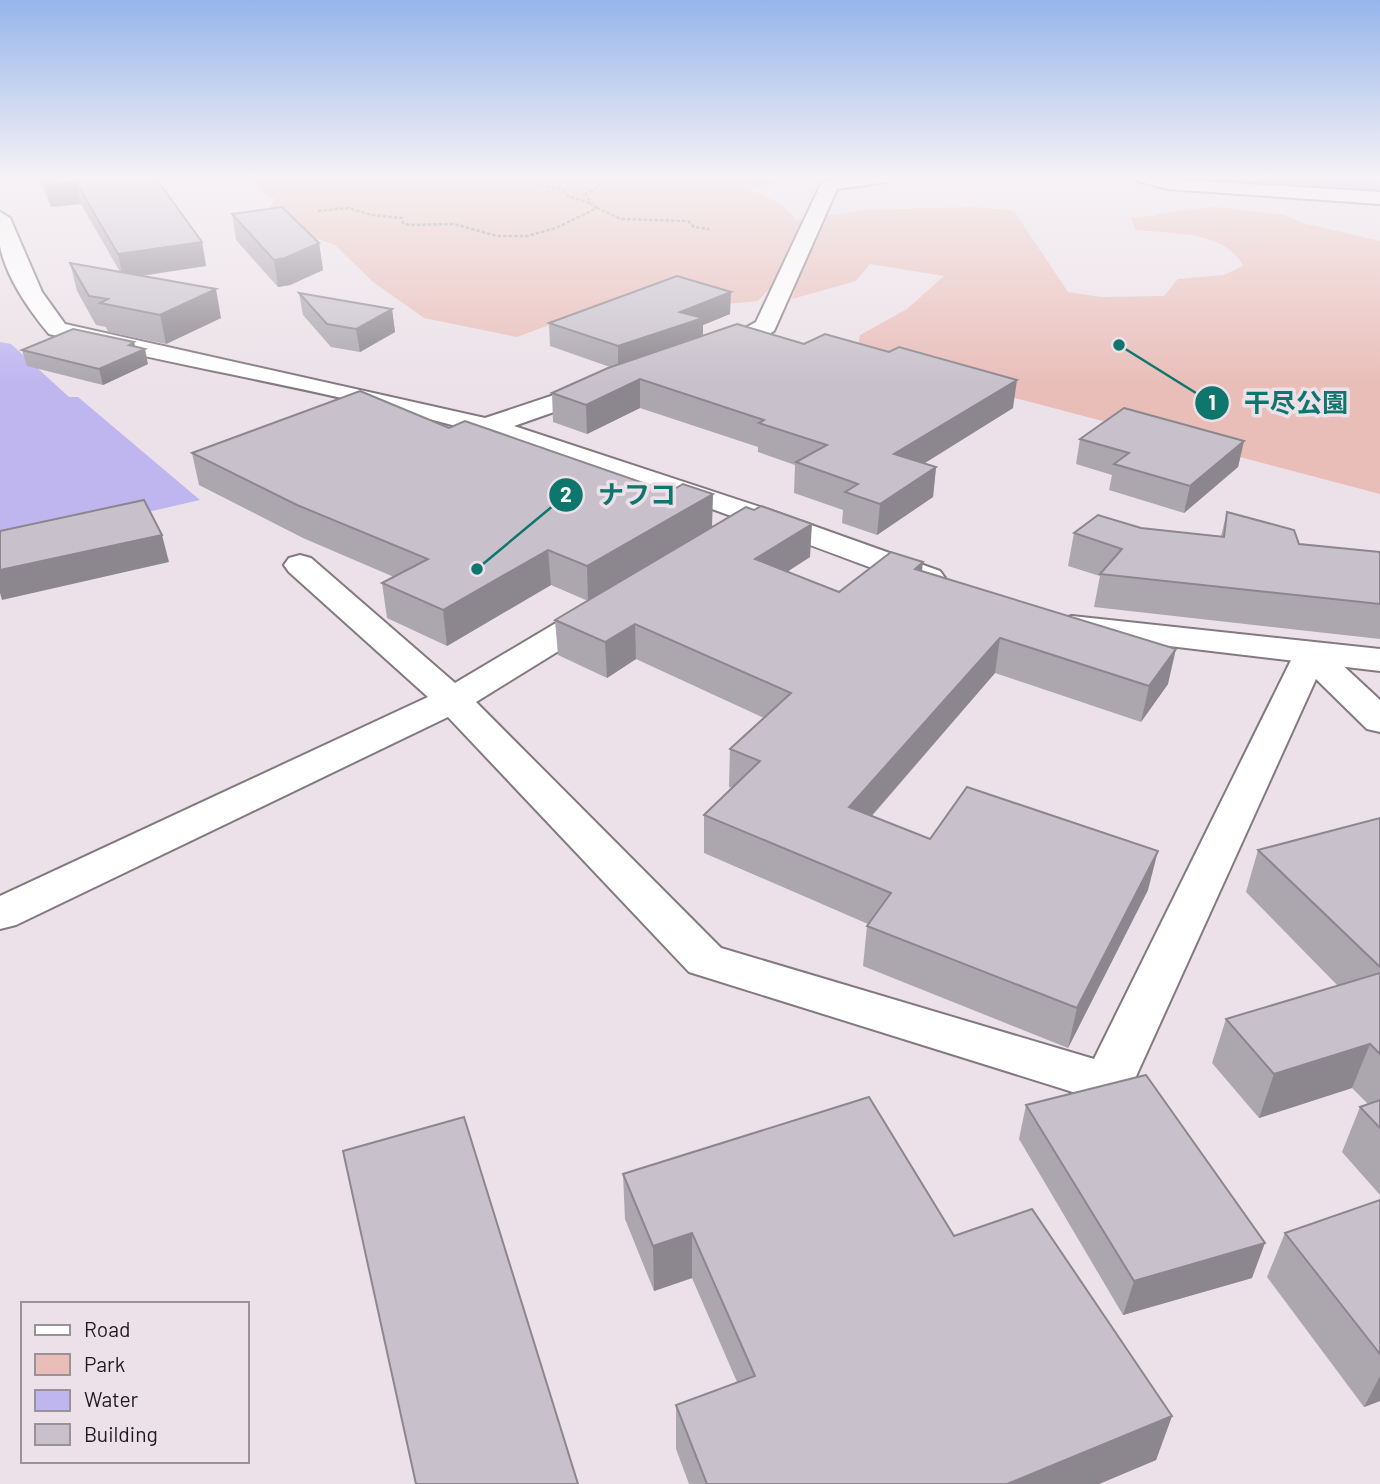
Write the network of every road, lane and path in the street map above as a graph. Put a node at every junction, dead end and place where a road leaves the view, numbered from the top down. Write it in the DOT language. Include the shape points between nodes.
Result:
graph roads {
  1 [pos="10,246"];
  2 [pos="802,246"];
  3 [pos="681,359"];
  4 [pos="629,377"];
  5 [pos="485,426"];
  6 [pos="758,516"];
  7 [pos="711,544"];
  8 [pos="300,565"];
  9 [pos="953,587"];
  10 [pos="629,594"];
  11 [pos="1041,617"];
  12 [pos="1310,653"];
  13 [pos="1380,660"];
  14 [pos="453,700"];
  15 [pos="1380,721"];
  16 [pos="0,914"];
  1 -- 5 [label="street" via="44,316 57,329"];
  2 -- 3 [label="street" via="766,326"];
  4 -- 5 [label="street"];
  5 -- 6 [label="street"];
  6 -- 7 [label="street"];
  6 -- 9 [label="street"];
  8 -- 14 [label="street"];
  10 -- 14 [label="street"];
  11 -- 12 [label="street" via="1074,627"];
  12 -- 13 [label="street"];
  12 -- 14 [label="street" via="1108,1083 705,960"];
  12 -- 15 [label="street"];
  14 -- 16 [label="street"];
}
